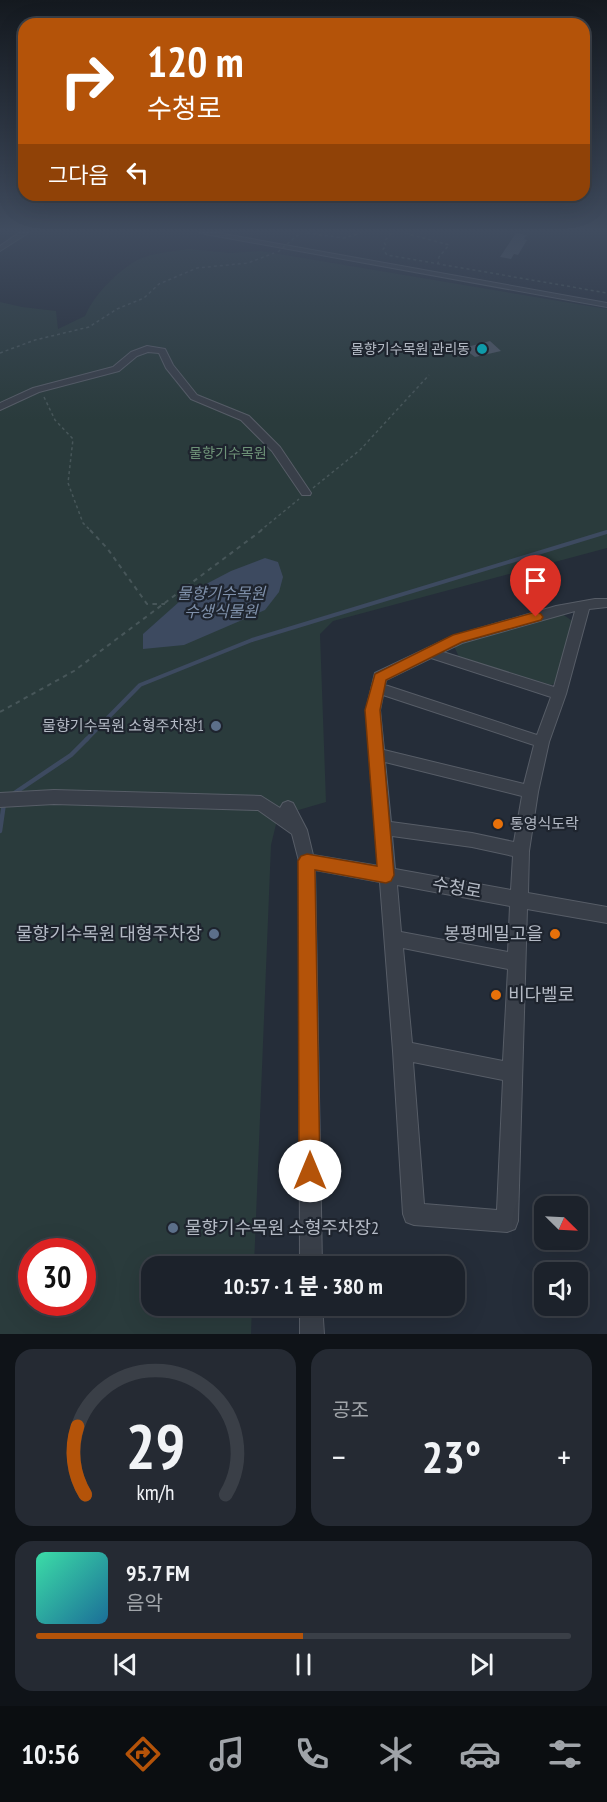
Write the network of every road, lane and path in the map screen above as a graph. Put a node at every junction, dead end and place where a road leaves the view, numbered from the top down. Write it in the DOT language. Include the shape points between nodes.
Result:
graph roads {
  1 [pos="147,295"];
  2 [pos="552,295"];
  3 [pos="586,295"];
  4 [pos="607,299"];
  5 [pos="607,305"];
  6 [pos="0,353"];
  7 [pos="429,375"];
  8 [pos="41,388"];
  9 [pos="0,407"];
  10 [pos="306,493"];
  11 [pos="167,603"];
  12 [pos="607,603"];
  13 [pos="584,607"];
  14 [pos="431,653"];
  15 [pos="378,688"];
  16 [pos="559,694"];
  17 [pos="0,712"];
  18 [pos="542,742"];
  19 [pos="378,756"];
  20 [pos="530,792"];
  21 [pos="6,800"];
  22 [pos="288,808"];
  23 [pos="383,828"];
  24 [pos="299,830"];
  25 [pos="520,851"];
  26 [pos="307,861"];
  27 [pos="386,875"];
  28 [pos="519,899"];
  29 [pos="607,915"];
  30 [pos="392,940"];
  31 [pos="516,962"];
  32 [pos="403,1052"];
  33 [pos="512,1072"];
  34 [pos="311,1256"];
  35 [pos="311,1316"];
  36 [pos="312,1334"];
  1 -- 6 [label="path, bridge" via="89,327"];
  2 -- 5 [label="street"];
  3 -- 4 [label="street"];
  7 -- 10 [label="path" via="375,435 331,477"];
  8 -- 9 [label="street"];
  8 -- 10 [label="street" via="116,369 147,349 162,351 194,397 245,418 276,449"];
  8 -- 11 [label="path" via="55,420 74,439 68,483 83,523 107,548 147,604"];
  10 -- 11 [label="path"];
  11 -- 17 [label="path" via="74,671"];
  12 -- 13 [label="street"];
  13 -- 14 [label="street" via="556,611 458,639"];
  13 -- 16 [label="street"];
  14 -- 15 [label="street" via="380,677"];
  14 -- 16 [label="street"];
  15 -- 18 [label="street"];
  15 -- 19 [label="street" via="373,710"];
  16 -- 18 [label="street"];
  18 -- 20 [label="street"];
  19 -- 20 [label="street" via="392,756"];
  19 -- 23 [label="street"];
  20 -- 25 [label="street"];
  21 -- 24 [label="street" via="261,803"];
  22 -- 24 [label="street"];
  23 -- 25 [label="street"];
  23 -- 27 [label="street"];
  24 -- 26 [label="street"];
  25 -- 28 [label="street"];
  26 -- 27 [label="street, 수청로"];
  26 -- 34 [label="street"];
  27 -- 28 [label="street, 수청로"];
  27 -- 30 [label="street"];
  28 -- 29 [label="street, 수청로"];
  28 -- 31 [label="street"];
  30 -- 31 [label="street" via="410,940"];
  30 -- 32 [label="street"];
  31 -- 33 [label="street"];
  32 -- 33 [label="street"];
  32 -- 33 [label="street" via="414,1214 507,1221"];
  35 -- 36 [label="street"];
}
